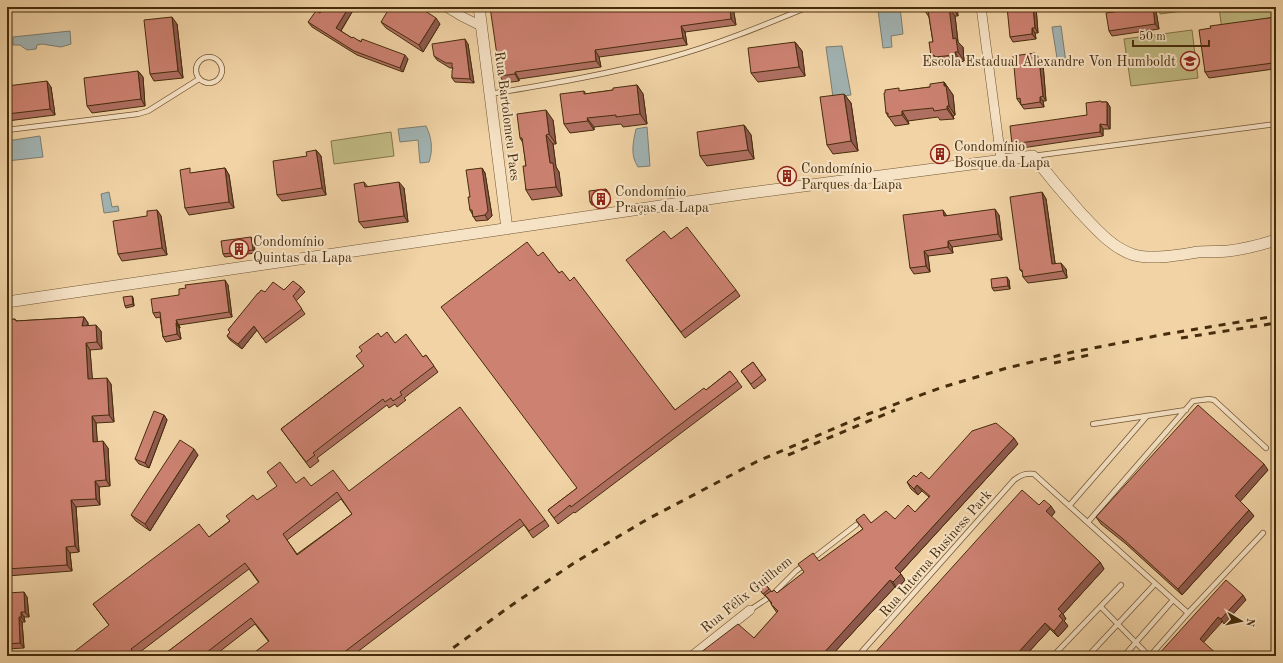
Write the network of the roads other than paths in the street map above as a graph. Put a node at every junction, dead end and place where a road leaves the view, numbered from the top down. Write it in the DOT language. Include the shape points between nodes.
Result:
graph roads {
  1 [pos="446,7"];
  2 [pos="479,7"];
  3 [pos="808,7"];
  4 [pos="981,7"];
  5 [pos="481,26"];
  6 [pos="199,78"];
  7 [pos="490,94"];
  8 [pos="1276,124"];
  9 [pos="7,130"];
  10 [pos="1033,156"];
  11 [pos="1001,159"];
  12 [pos="507,229"];
  13 [pos="1276,240"];
  14 [pos="7,302"];
  15 [pos="1186,410"];
  16 [pos="1147,416"];
  17 [pos="1092,424"];
  18 [pos="1266,448"];
  19 [pos="1068,506"];
  20 [pos="1088,522"];
  21 [pos="856,525"];
  22 [pos="1263,533"];
  23 [pos="1155,584"];
  24 [pos="1121,585"];
  25 [pos="1173,600"];
  26 [pos="1101,607"];
  27 [pos="750,610"];
  28 [pos="1188,613"];
  29 [pos="1118,624"];
  30 [pos="1136,642"];
  31 [pos="692,656"];
  32 [pos="858,656"];
  33 [pos="1053,656"];
  34 [pos="1088,656"];
  35 [pos="1124,656"];
  36 [pos="1149,656"];
  1 -- 5 [label="street"];
  2 -- 5 [label="street, Rua Bartolomeu Paes"];
  3 -- 7 [label="lane" via="670,58 587,78"];
  4 -- 11 [label="street"];
  5 -- 7 [label="street, Rua Bartolomeu Paes"];
  6 -- 6 [label="lane" via="211,82 219,78 221,64 215,58 206,57 198,62 196,70"];
  6 -- 9 [label="lane" via="148,111 138,114"];
  7 -- 12 [label="street, Rua Bartolomeu Paes"];
  8 -- 10 [label="lane"];
  10 -- 11 [label="street"];
  10 -- 13 [label="street" via="1056,185 1108,240 1135,255 1153,257 1229,251"];
  11 -- 12 [label="street"];
  12 -- 14 [label="street"];
  15 -- 16 [label="lane"];
  15 -- 18 [label="lane" via="1193,401 1214,400"];
  15 -- 20 [label="lane"];
  16 -- 17 [label="lane"];
  16 -- 19 [label="lane"];
  19 -- 20 [label="lane"];
  19 -- 32 [label="lane, Rua Interna Business Park" via="1034,474 1022,474"];
  20 -- 23 [label="lane"];
  21 -- 27 [label="lane, Rua Félix Guilhem" via="796,571 771,596"];
  22 -- 28 [label="lane"];
  23 -- 25 [label="lane"];
  23 -- 29 [label="lane"];
  24 -- 26 [label="lane"];
  25 -- 28 [label="lane"];
  25 -- 30 [label="lane"];
  26 -- 29 [label="lane"];
  26 -- 33 [label="lane"];
  27 -- 31 [label="street, Rua Félix Guilhem"];
  28 -- 36 [label="lane"];
  29 -- 30 [label="lane"];
  29 -- 34 [label="lane"];
  30 -- 35 [label="lane"];
  30 -- 36 [label="lane"];
}
